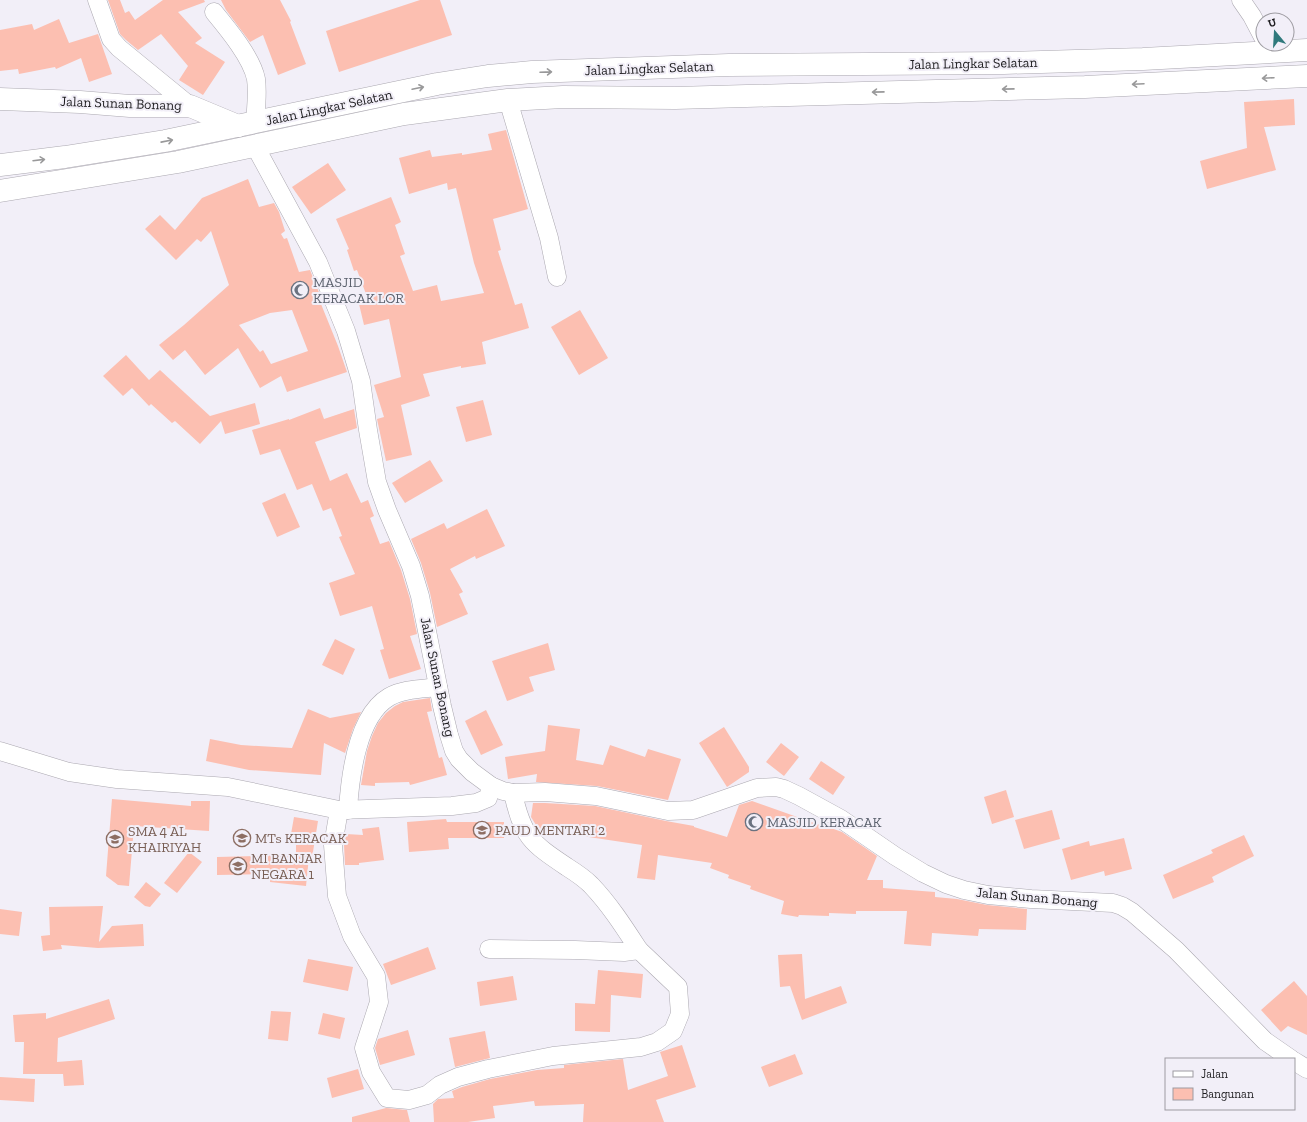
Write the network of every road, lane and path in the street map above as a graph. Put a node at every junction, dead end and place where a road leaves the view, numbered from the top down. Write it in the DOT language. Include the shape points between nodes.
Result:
graph roads {
  1 [pos="97,0"];
  2 [pos="1241,0"];
  3 [pos="214,12"];
  4 [pos="1255,22"];
  5 [pos="1255,45"];
  6 [pos="1295,48"];
  7 [pos="1307,50"];
  8 [pos="767,65"];
  9 [pos="1307,76"];
  10 [pos="766,95"];
  11 [pos="0,99"];
  12 [pos="508,100"];
  13 [pos="190,106"];
  14 [pos="247,124"];
  15 [pos="255,146"];
  16 [pos="0,165"];
  17 [pos="0,191"];
  18 [pos="557,277"];
  19 [pos="438,686"];
  20 [pos="0,751"];
  21 [pos="491,786"];
  22 [pos="513,793"];
  23 [pos="344,810"];
  24 [pos="489,949"];
  25 [pos="639,950"];
  26 [pos="1290,1058"];
  27 [pos="1295,1062"];
  28 [pos="1307,1069"];
  1 -- 13 [label="street" via="111,39"];
  2 -- 4 [label="street"];
  3 -- 14 [label="street" via="231,33 254,72 257,86"];
  5 -- 8 [label="main road, Jalan Lingkar Selatan" via="1143,59"];
  6 -- 7 [label="main road, Jalan Lingkar Selatan"];
  8 -- 10 [label="main road"];
  14 -- 8 [label="main road, Jalan Lingkar Selatan, one-way" via="488,76 573,70"];
  9 -- 10 [label="main road, Jalan Lingkar Selatan, one-way" via="1085,87"];
  10 -- 12 [label="main road, Jalan Lingkar Selatan"];
  11 -- 13 [label="main road, Jalan Sunan Bonang" via="130,106"];
  12 -- 15 [label="main road, Jalan Lingkar Selatan" via="404,114"];
  12 -- 18 [label="street" via="549,238"];
  13 -- 14 [label="main road, Jalan Sunan Bonang"];
  16 -- 14 [label="main road, Jalan Lingkar Selatan, one-way" via="136,146"];
  15 -- 17 [label="main road, Jalan Lingkar Selatan" via="178,162"];
  15 -- 19 [label="street, Jalan Sunan Bonang" via="318,262 351,345 361,381 377,482 411,566 420,596"];
  19 -- 21 [label="street, Jalan Sunan Bonang" via="454,750 469,769"];
  19 -- 23 [label="street" via="399,693 382,702 374,712 367,723 357,751"];
  20 -- 23 [label="street" via="69,772 118,779 228,787"];
  21 -- 22 [label="street, Jalan Sunan Bonang"];
  21 -- 23 [label="street" via="488,798 476,803 429,808"];
  22 -- 25 [label="street" via="519,816 529,838 590,884"];
  22 -- 26 [label="street, Jalan Sunan Bonang" via="545,792 596,796 658,809 681,811 702,808 757,788 784,789 841,819 923,873 946,884 988,895 1113,903 1126,908 1176,950 1265,1041"];
  23 -- 25 [label="street" via="334,845 337,896 352,936 376,976 379,1002 364,1048 370,1072 387,1098 409,1100 427,1095 458,1076 488,1068 552,1056 641,1047 657,1042 673,1031 680,1014 678,987"];
  24 -- 25 [label="street" via="624,952"];
  27 -- 28 [label="street"];
}
